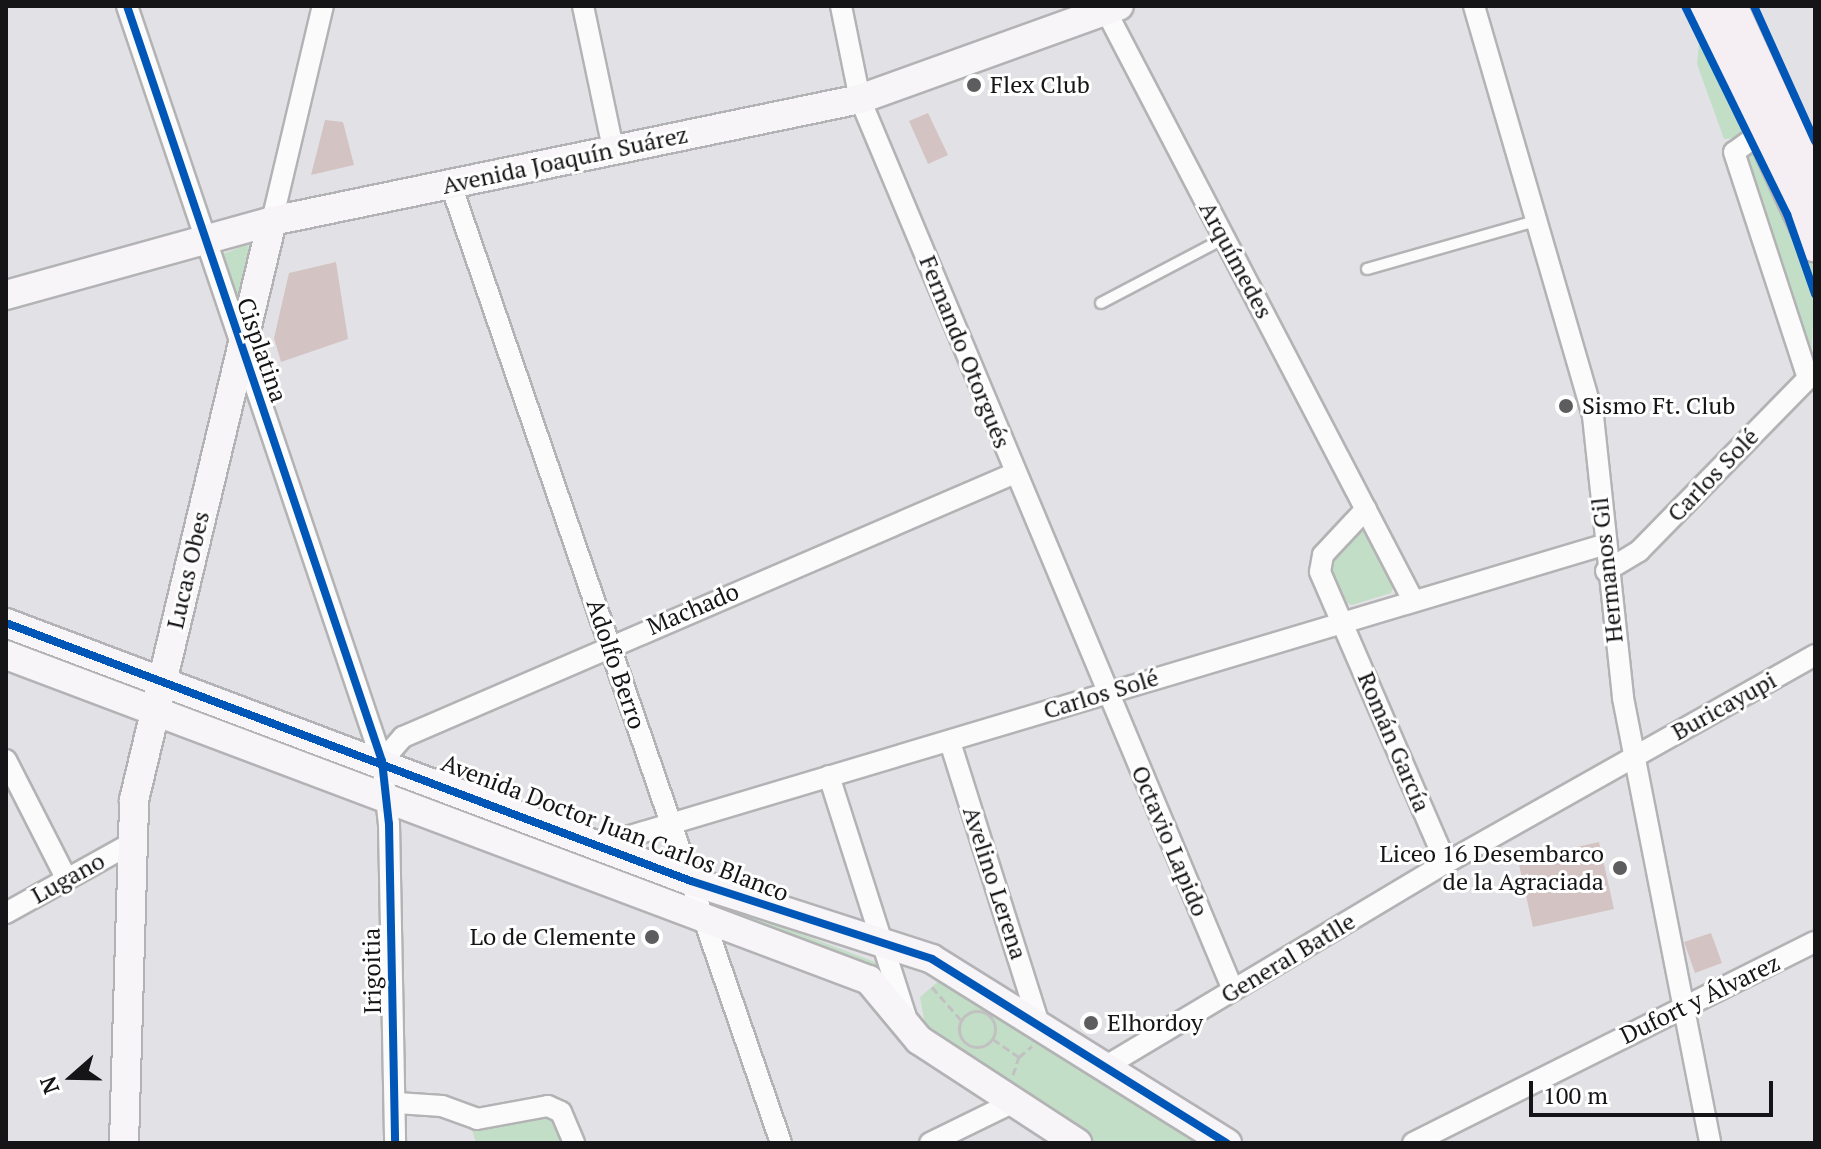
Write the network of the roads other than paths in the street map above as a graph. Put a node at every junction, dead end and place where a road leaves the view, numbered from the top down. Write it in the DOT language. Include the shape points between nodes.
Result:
graph roads {
  1 [pos="127,6"];
  2 [pos="323,6"];
  3 [pos="583,6"];
  4 [pos="841,6"];
  5 [pos="1474,6"];
  6 [pos="1704,6"];
  7 [pos="1731,6"];
  8 [pos="1112,8"];
  9 [pos="860,99"];
  10 [pos="1762,132"];
  11 [pos="613,148"];
  12 [pos="451,185"];
  13 [pos="1815,189"];
  14 [pos="272,221"];
  15 [pos="1536,221"];
  16 [pos="1225,238"];
  17 [pos="204,239"];
  18 [pos="1815,245"];
  19 [pos="1367,269"];
  20 [pos="7,292"];
  21 [pos="1101,303"];
  22 [pos="240,354"];
  23 [pos="1811,374"];
  24 [pos="1015,473"];
  25 [pos="1366,509"];
  26 [pos="1603,545"];
  27 [pos="1606,571"];
  28 [pos="1412,598"];
  29 [pos="1342,620"];
  30 [pos="6,623"];
  31 [pos="609,644"];
  32 [pos="6,655"];
  33 [pos="1815,655"];
  34 [pos="161,682"];
  35 [pos="1107,692"];
  36 [pos="154,714"];
  37 [pos="950,742"];
  38 [pos="1634,756"];
  39 [pos="6,760"];
  40 [pos="382,761"];
  41 [pos="829,776"];
  42 [pos="386,798"];
  43 [pos="671,822"];
  44 [pos="130,844"];
  45 [pos="600,845"];
  46 [pos="1446,863"];
  47 [pos="66,878"];
  48 [pos="691,881"];
  49 [pos="6,913"];
  50 [pos="705,921"];
  51 [pos="1815,942"];
  52 [pos="884,946"];
  53 [pos="1233,990"];
  54 [pos="1682,1007"];
  55 [pos="909,1024"];
  56 [pos="1041,1034"];
  57 [pos="1108,1065"];
  58 [pos="1013,1092"];
  59 [pos="397,1103"];
  60 [pos="954,1139"];
  61 [pos="124,1143"];
  62 [pos="395,1143"];
  63 [pos="574,1143"];
  64 [pos="781,1143"];
  65 [pos="930,1143"];
  66 [pos="1077,1143"];
  67 [pos="1227,1143"];
  68 [pos="1413,1143"];
  69 [pos="1710,1143"];
  1 -- 17 [label="street, Cisplatina"];
  2 -- 14 [label="street, Lucas Obes"];
  3 -- 11 [label="street"];
  4 -- 9 [label="street, Fernando Otorgués"];
  5 -- 15 [label="street, Hermanos Gil"];
  6 -- 10 [label="main road"];
  7 -- 13 [label="main road"];
  8 -- 9 [label="street, Avenida Joaquín Suárez"];
  8 -- 16 [label="street, Arquímedes"];
  9 -- 11 [label="street, Avenida Joaquín Suárez"];
  9 -- 24 [label="street, Fernando Otorgués"];
  10 -- 18 [label="main road"];
  10 -- 23 [label="street" via="1734,152"];
  11 -- 12 [label="street, Avenida Joaquín Suárez"];
  12 -- 14 [label="street, Avenida Joaquín Suárez"];
  12 -- 31 [label="street, Adolfo Berro"];
  14 -- 17 [label="street, Avenida Joaquín Suárez"];
  14 -- 22 [label="street, Lucas Obes"];
  15 -- 19 [label="lane"];
  15 -- 26 [label="street, Hermanos Gil" via="1593,416"];
  16 -- 21 [label="lane"];
  16 -- 25 [label="street, Arquímedes"];
  17 -- 20 [label="street, Avenida Joaquín Suárez"];
  17 -- 22 [label="street, Cisplatina"];
  22 -- 34 [label="street, Lucas Obes"];
  22 -- 40 [label="street, Cisplatina"];
  23 -- 27 [label="street, Carlos Solé" via="1639,551"];
  24 -- 31 [label="street, Machado"];
  24 -- 35 [label="street, Fernando Otorgués"];
  25 -- 28 [label="street, Arquímedes"];
  25 -- 29 [label="street" via="1319,566"];
  26 -- 27 [label="street, Hermanos Gil"];
  26 -- 28 [label="street, Carlos Solé"];
  27 -- 38 [label="street, Hermanos Gil"];
  28 -- 29 [label="street, Carlos Solé"];
  29 -- 35 [label="street, Carlos Solé"];
  29 -- 46 [label="street, Román García"];
  30 -- 34 [label="street, Avenida Doctor Juan Carlos Blanco"];
  31 -- 40 [label="street, Machado" via="403,737"];
  31 -- 43 [label="street, Adolfo Berro"];
  32 -- 36 [label="street"];
  33 -- 38 [label="street, Buricayupi"];
  34 -- 36 [label="street, Lucas Obes"];
  34 -- 40 [label="street, Avenida Doctor Juan Carlos Blanco"];
  35 -- 37 [label="street, Carlos Solé"];
  35 -- 53 [label="street, Octavio Lapido"];
  36 -- 42 [label="street"];
  36 -- 44 [label="street, Lucas Obes"];
  37 -- 41 [label="street, Carlos Solé"];
  37 -- 56 [label="street, Avelino Lerena"];
  38 -- 46 [label="street, General Batlle"];
  38 -- 54 [label="street, Hermanos Gil"];
  39 -- 47 [label="street"];
  40 -- 42 [label="street, Cisplatina"];
  40 -- 45 [label="street, Avenida Doctor Juan Carlos Blanco"];
  41 -- 43 [label="street, Carlos Solé"];
  41 -- 52 [label="street"];
  42 -- 50 [label="street"];
  42 -- 59 [label="street, Irigoitia"];
  43 -- 45 [label="street, Carlos Solé"];
  43 -- 48 [label="street, Adolfo Berro"];
  44 -- 47 [label="street, Lugano"];
  44 -- 61 [label="street, Lucas Obes"];
  45 -- 48 [label="street, Avenida Doctor Juan Carlos Blanco"];
  46 -- 53 [label="street, General Batlle"];
  47 -- 49 [label="street, Lugano"];
  48 -- 50 [label="street, Adolfo Berro"];
  48 -- 52 [label="street, Avenida Doctor Juan Carlos Blanco"];
  50 -- 55 [label="street" via="869,980"];
  50 -- 64 [label="street, Adolfo Berro"];
  51 -- 54 [label="street, Dufort y Álvarez"];
  52 -- 55 [label="street"];
  52 -- 56 [label="street, Avenida Doctor Juan Carlos Blanco" via="959,971"];
  53 -- 57 [label="street, General Batlle"];
  54 -- 68 [label="street, Dufort y Álvarez"];
  54 -- 69 [label="street, Hermanos Gil"];
  55 -- 58 [label="street" via="919,1040"];
  56 -- 57 [label="street, Avenida Doctor Juan Carlos Blanco"];
  57 -- 67 [label="street, Avenida Doctor Juan Carlos Blanco"];
  58 -- 60 [label="street"];
  58 -- 66 [label="street"];
  59 -- 62 [label="street, Irigoitia"];
  59 -- 63 [label="street" via="442,1106 477,1119 548,1106 561,1112"];
  60 -- 65 [label="street"];
}
